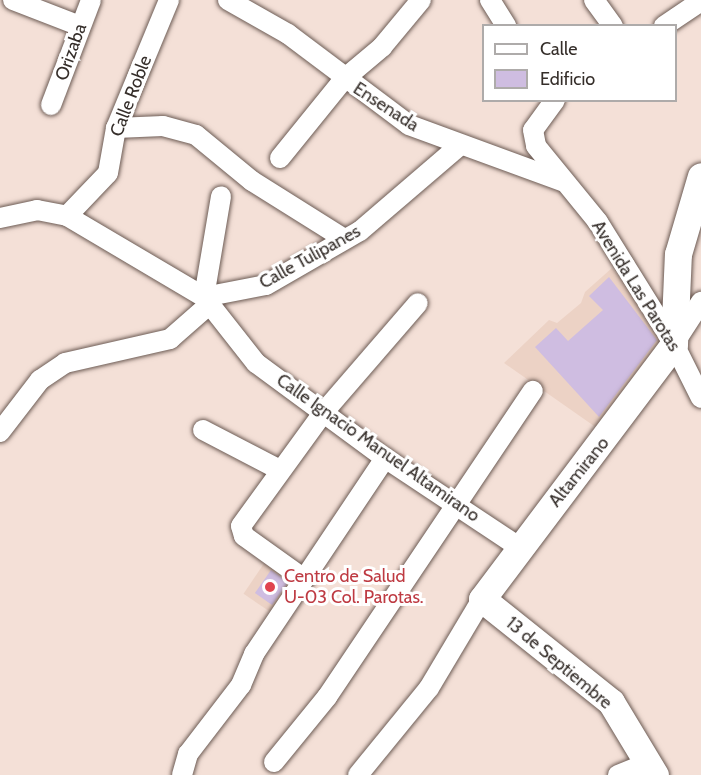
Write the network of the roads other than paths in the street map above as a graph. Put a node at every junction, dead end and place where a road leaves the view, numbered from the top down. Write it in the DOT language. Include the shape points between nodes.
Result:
graph roads {
  1 [pos="13,0"];
  2 [pos="91,0"];
  3 [pos="169,0"];
  4 [pos="421,0"];
  5 [pos="490,0"];
  6 [pos="594,0"];
  7 [pos="701,1"];
  8 [pos="237,2"];
  9 [pos="505,24"];
  10 [pos="612,24"];
  11 [pos="667,24"];
  12 [pos="80,26"];
  13 [pos="344,79"];
  14 [pos="554,102"];
  15 [pos="51,105"];
  16 [pos="116,128"];
  17 [pos="459,146"];
  18 [pos="280,158"];
  19 [pos="701,176"];
  20 [pos="561,181"];
  21 [pos="221,196"];
  22 [pos="67,216"];
  23 [pos="0,218"];
  24 [pos="343,238"];
  25 [pos="207,301"];
  26 [pos="701,302"];
  27 [pos="418,303"];
  28 [pos="674,344"];
  29 [pos="533,392"];
  30 [pos="701,398"];
  31 [pos="322,413"];
  32 [pos="203,430"];
  33 [pos="0,432"];
  34 [pos="386,458"];
  35 [pos="280,470"];
  36 [pos="455,503"];
  37 [pos="519,547"];
  38 [pos="304,579"];
  39 [pos="482,598"];
  40 [pos="274,762"];
  41 [pos="651,769"];
  42 [pos="182,775"];
  43 [pos="358,775"];
  44 [pos="618,775"];
  1 -- 12 [label="street"];
  2 -- 12 [label="street, Orizaba"];
  3 -- 16 [label="street, Calle Roble"];
  4 -- 13 [label="street" via="382,47"];
  5 -- 9 [label="street"];
  6 -- 10 [label="street"];
  7 -- 11 [label="street"];
  8 -- 13 [label="street, Ensenada" via="288,34"];
  12 -- 15 [label="street, Orizaba"];
  13 -- 17 [label="street, Ensenada" via="409,125"];
  13 -- 18 [label="street"];
  14 -- 20 [label="street, Avenida Las Parotas" via="533,130 536,146"];
  16 -- 22 [label="street, Calle Roble" via="108,173"];
  16 -- 24 [label="street" via="163,126 196,135 252,181"];
  17 -- 20 [label="street, Ensenada"];
  17 -- 24 [label="street, Calle Tulipanes" via="360,231"];
  19 -- 28 [label="street" via="678,254"];
  20 -- 28 [label="street, Avenida Las Parotas" via="597,222"];
  21 -- 25 [label="street"];
  22 -- 23 [label="street, Calle Ignacio Manuel Altamirano" via="37,210"];
  22 -- 25 [label="street, Calle Ignacio Manuel Altamirano"];
  24 -- 25 [label="street, Calle Tulipanes" via="266,285"];
  25 -- 31 [label="street, Calle Ignacio Manuel Altamirano" via="256,363"];
  25 -- 33 [label="street" via="170,339 65,363 40,380"];
  26 -- 28 [label="street"];
  27 -- 31 [label="street"];
  28 -- 30 [label="street, Avenida Las Parotas"];
  28 -- 37 [label="street, Altamirano" via="600,447"];
  29 -- 36 [label="street"];
  31 -- 34 [label="street, Calle Ignacio Manuel Altamirano"];
  31 -- 35 [label="street"];
  32 -- 35 [label="street"];
  34 -- 36 [label="street, Calle Ignacio Manuel Altamirano"];
  34 -- 38 [label="street"];
  35 -- 38 [label="street" via="239,532"];
  36 -- 37 [label="street, Calle Ignacio Manuel Altamirano"];
  36 -- 40 [label="street" via="327,697"];
  37 -- 39 [label="street, Altamirano"];
  38 -- 42 [label="street" via="254,654 241,685 188,754"];
  39 -- 41 [label="street, 13 de Septiembre" via="610,702"];
  39 -- 43 [label="street" via="429,688"];
  41 -- 44 [label="street"];
}
